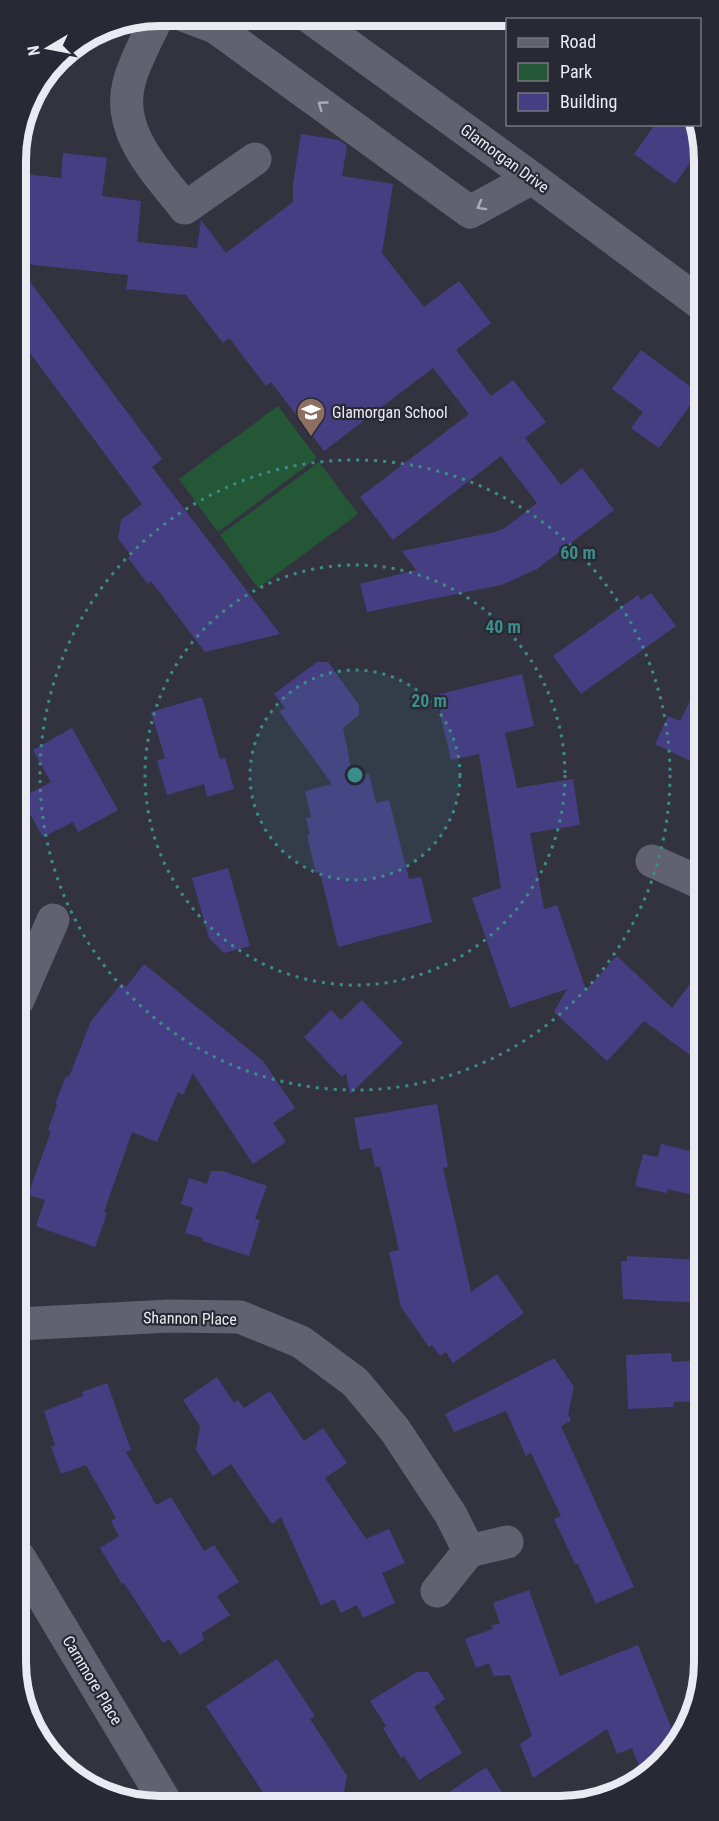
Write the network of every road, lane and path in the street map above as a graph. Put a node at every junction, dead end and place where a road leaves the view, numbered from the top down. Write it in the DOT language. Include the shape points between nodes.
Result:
graph roads {
  1 [pos="153,26"];
  2 [pos="212,26"];
  3 [pos="322,26"];
  4 [pos="255,159"];
  5 [pos="532,178"];
  6 [pos="694,298"];
  7 [pos="652,861"];
  8 [pos="694,880"];
  9 [pos="53,920"];
  10 [pos="26,982"];
  11 [pos="26,1324"];
  12 [pos="507,1542"];
  13 [pos="470,1551"];
  14 [pos="26,1569"];
  15 [pos="437,1591"];
  16 [pos="162,1796"];
  1 -- 4 [label="street" via="128,83 127,117 140,149 185,208"];
  5 -- 2 [label="street, one-way" via="470,212"];
  3 -- 5 [label="street, Glamorgan Drive"];
  5 -- 6 [label="street, Glamorgan Drive"];
  7 -- 8 [label="street"];
  9 -- 10 [label="street"];
  11 -- 13 [label="street, Shannon Place" via="169,1316 240,1317 301,1342 355,1382 395,1430"];
  12 -- 13 [label="street"];
  13 -- 15 [label="street"];
  14 -- 16 [label="street, Carnmore Place"];
}
